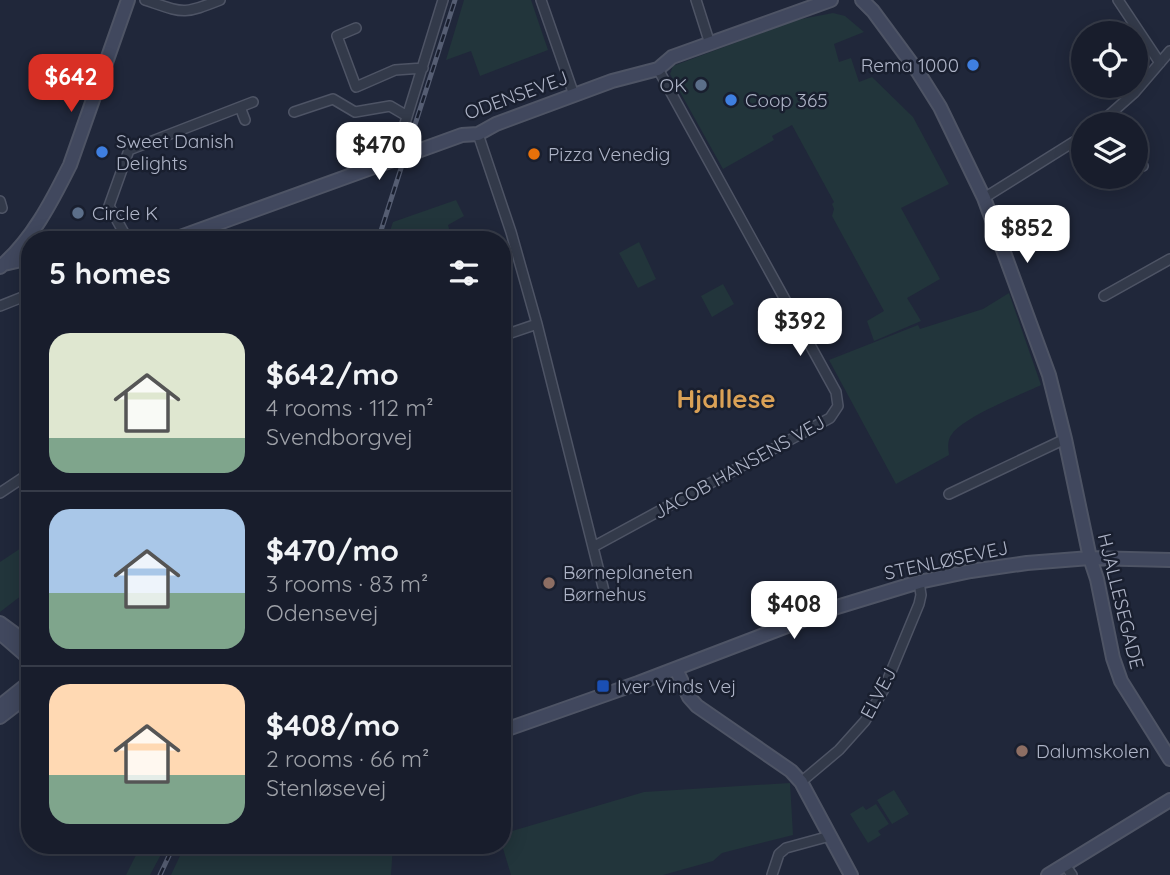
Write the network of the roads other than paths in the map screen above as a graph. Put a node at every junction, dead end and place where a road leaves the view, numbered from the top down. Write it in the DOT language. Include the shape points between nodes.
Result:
graph roads {
  1 [pos="128,0"];
  2 [pos="145,0"];
  3 [pos="220,0"];
  4 [pos="443,0"];
  5 [pos="541,0"];
  6 [pos="696,0"];
  7 [pos="831,0"];
  8 [pos="862,0"];
  9 [pos="1118,0"];
  10 [pos="356,28"];
  11 [pos="710,44"];
  12 [pos="1170,51"];
  13 [pos="1160,63"];
  14 [pos="423,68"];
  15 [pos="658,69"];
  16 [pos="575,95"];
  17 [pos="253,102"];
  18 [pos="240,107"];
  19 [pos="294,112"];
  20 [pos="1115,112"];
  21 [pos="407,116"];
  22 [pos="245,120"];
  23 [pos="478,134"];
  24 [pos="1071,144"];
  25 [pos="394,159"];
  26 [pos="984,198"];
  27 [pos="35,231"];
  28 [pos="123,231"];
  29 [pos="197,231"];
  30 [pos="511,231"];
  31 [pos="511,232"];
  32 [pos="21,248"];
  33 [pos="1170,258"];
  34 [pos="21,261"];
  35 [pos="2,266"];
  36 [pos="1104,296"];
  37 [pos="21,298"];
  38 [pos="0,306"];
  39 [pos="537,324"];
  40 [pos="511,333"];
  41 [pos="1065,439"];
  42 [pos="21,479"];
  43 [pos="0,493"];
  44 [pos="949,494"];
  45 [pos="593,547"];
  46 [pos="1090,558"];
  47 [pos="1170,561"];
  48 [pos="919,582"];
  49 [pos="605,595"];
  50 [pos="0,623"];
  51 [pos="0,633"];
  52 [pos="21,638"];
  53 [pos="21,651"];
  54 [pos="676,669"];
  55 [pos="21,689"];
  56 [pos="21,701"];
  57 [pos="0,706"];
  58 [pos="0,717"];
  59 [pos="511,728"];
  60 [pos="1170,759"];
  61 [pos="801,782"];
  62 [pos="1170,800"];
  63 [pos="830,836"];
  64 [pos="1068,870"];
  65 [pos="772,875"];
  66 [pos="851,875"];
  67 [pos="1048,875"];
  1 -- 27 [label="street" via="70,165"];
  2 -- 3 [label="street" via="181,12"];
  4 -- 14 [label="street"];
  5 -- 16 [label="street"];
  6 -- 11 [label="street"];
  7 -- 11 [label="street, ODENSEVEJ"];
  8 -- 26 [label="street, HJALLESEGADE" via="940,107"];
  9 -- 13 [label="street"];
  10 -- 14 [label="street" via="337,36 356,87 395,70"];
  11 -- 15 [label="street, ODENSEVEJ" via="672,57"];
  12 -- 13 [label="street"];
  13 -- 20 [label="street"];
  14 -- 21 [label="street"];
  15 -- 16 [label="street, ODENSEVEJ"];
  15 -- 45 [label="street, JACOB HANSENS VEJ" via="836,393 838,406 830,418"];
  16 -- 23 [label="street, ODENSEVEJ"];
  17 -- 18 [label="street"];
  18 -- 22 [label="street"];
  18 -- 28 [label="street" via="129,150 109,206"];
  19 -- 21 [label="street" via="332,99 355,112 390,106"];
  21 -- 25 [label="street"];
  23 -- 25 [label="street, ODENSEVEJ" via="462,135"];
  23 -- 30 [label="street"];
  24 -- 26 [label="street"];
  25 -- 29 [label="street, ODENSEVEJ"];
  26 -- 41 [label="street, HJALLESEGADE" via="1038,339"];
  31 -- 39 [label="street"];
  32 -- 35 [label="street"];
  33 -- 36 [label="street"];
  34 -- 35 [label="street"];
  37 -- 38 [label="street"];
  39 -- 40 [label="street"];
  39 -- 45 [label="street"];
  41 -- 44 [label="street"];
  41 -- 46 [label="street, HJALLESEGADE"];
  42 -- 43 [label="street"];
  45 -- 49 [label="street"];
  46 -- 47 [label="street, STENLØSEVEJ"];
  46 -- 48 [label="street, STENLØSEVEJ" via="971,571"];
  46 -- 60 [label="street, HJALLESEGADE" via="1121,681"];
  48 -- 54 [label="street, STENLØSEVEJ" via="837,607"];
  48 -- 61 [label="street, ELVEJ" via="919,604 883,691 853,737"];
  50 -- 52 [label="street"];
  51 -- 53 [label="street"];
  54 -- 59 [label="street, STENLØSEVEJ"];
  54 -- 61 [label="street" via="697,706"];
  55 -- 57 [label="street"];
  56 -- 58 [label="street"];
  61 -- 63 [label="street"];
  62 -- 64 [label="street"];
  63 -- 65 [label="street" via="786,848"];
  63 -- 66 [label="street"];
  64 -- 67 [label="street"];
}
